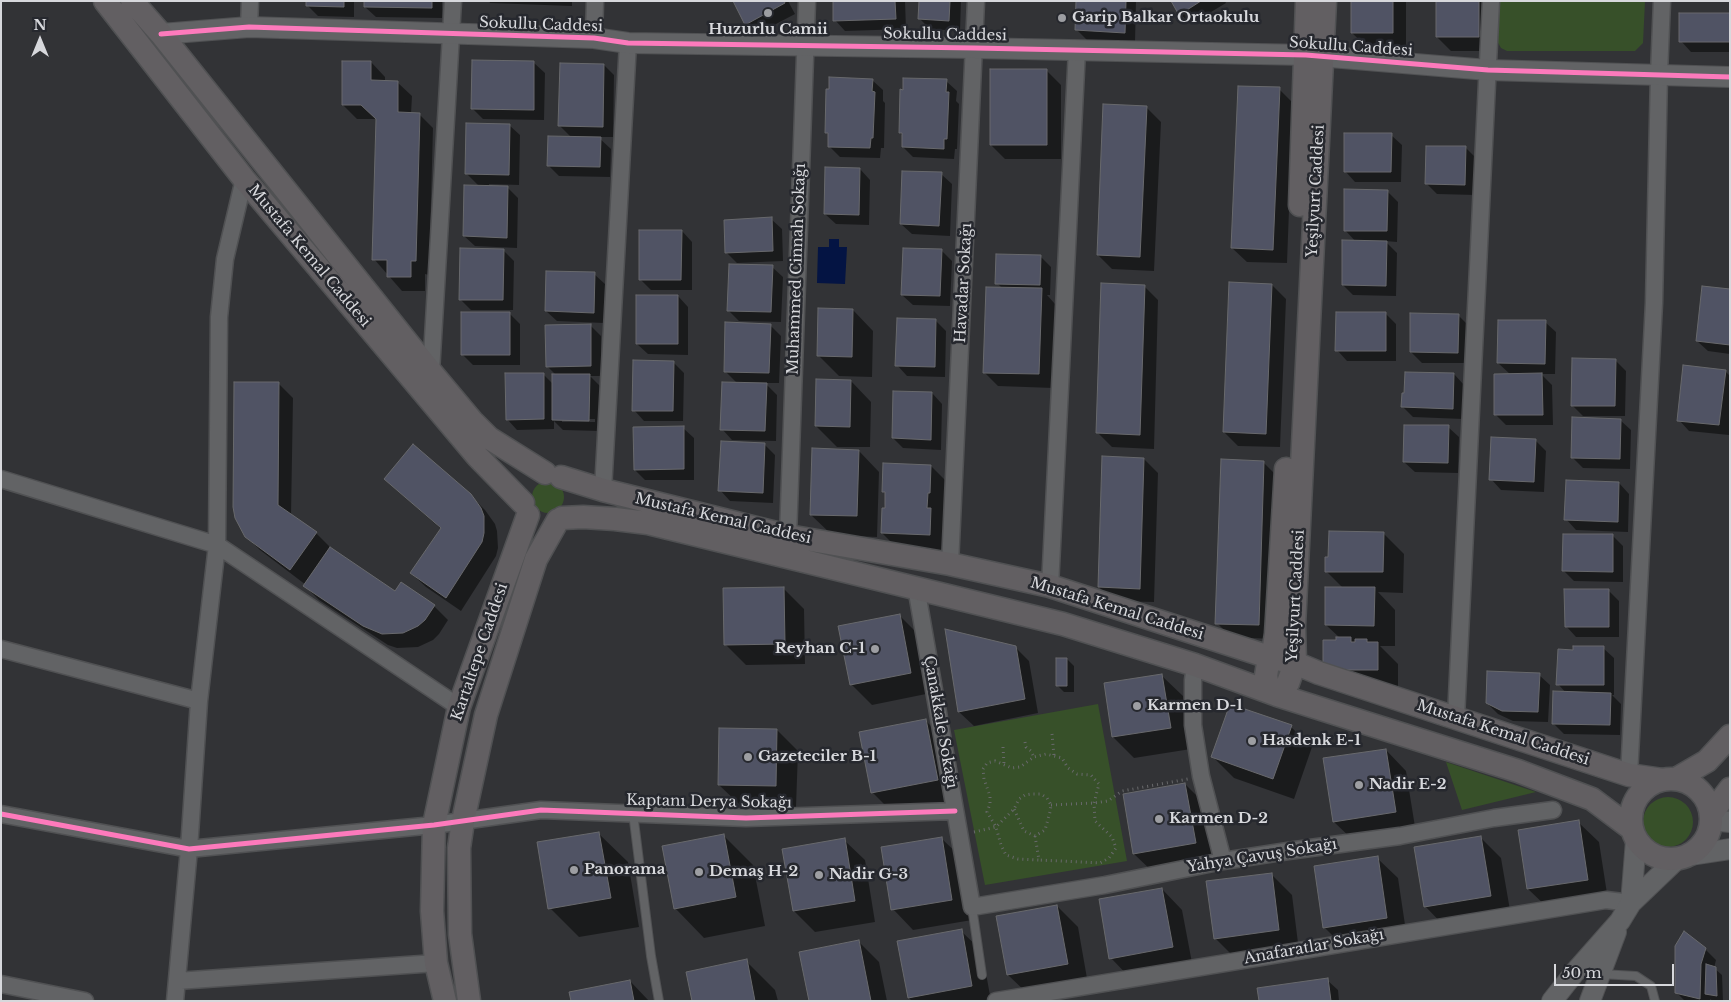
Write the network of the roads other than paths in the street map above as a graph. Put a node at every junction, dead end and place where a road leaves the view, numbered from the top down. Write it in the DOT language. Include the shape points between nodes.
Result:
graph roads {
  1 [pos="105,1"];
  2 [pos="132,1"];
  3 [pos="250,1"];
  4 [pos="453,1"];
  5 [pos="595,1"];
  6 [pos="807,1"];
  7 [pos="976,1"];
  8 [pos="1307,1"];
  9 [pos="1325,1"];
  10 [pos="1491,1"];
  11 [pos="1662,1"];
  12 [pos="249,28"];
  13 [pos="161,34"];
  14 [pos="451,34"];
  15 [pos="594,38"];
  16 [pos="628,43"];
  17 [pos="805,46"];
  18 [pos="975,48"];
  19 [pos="1077,50"];
  20 [pos="1314,56"];
  21 [pos="1488,70"];
  22 [pos="1658,74"];
  23 [pos="1730,77"];
  24 [pos="244,179"];
  25 [pos="431,372"];
  26 [pos="553,475"];
  27 [pos="1,479"];
  28 [pos="603,490"];
  29 [pos="526,509"];
  30 [pos="560,519"];
  31 [pos="788,536"];
  32 [pos="218,545"];
  33 [pos="950,564"];
  34 [pos="1050,586"];
  35 [pos="916,587"];
  36 [pos="1,649"];
  37 [pos="1269,657"];
  38 [pos="1295,663"];
  39 [pos="1195,665"];
  40 [pos="1277,695"];
  41 [pos="199,701"];
  42 [pos="459,707"];
  43 [pos="1456,717"];
  44 [pos="1730,736"];
  45 [pos="1629,775"];
  46 [pos="1670,779"];
  47 [pos="1730,789"];
  48 [pos="1553,810"];
  49 [pos="955,811"];
  50 [pos="633,813"];
  51 [pos="1,814"];
  52 [pos="1718,819"];
  53 [pos="463,821"];
  54 [pos="434,825"];
  55 [pos="1634,835"];
  56 [pos="189,848"];
  57 [pos="1730,849"];
  58 [pos="1684,857"];
  59 [pos="1223,861"];
  60 [pos="1631,903"];
  61 [pos="972,907"];
  62 [pos="1620,921"];
  63 [pos="436,963"];
  64 [pos="982,975"];
  65 [pos="177,981"];
  66 [pos="1,984"];
  67 [pos="1595,986"];
  68 [pos="85,1001"];
  69 [pos="175,1001"];
  70 [pos="445,1001"];
  71 [pos="469,1001"];
  72 [pos="659,1001"];
  73 [pos="996,1001"];
  74 [pos="1552,1001"];
  75 [pos="1607,1001"];
  76 [pos="1656,1001"];
  1 -- 24 [label="main road, Mustafa Kemal Caddesi"];
  2 -- 13 [label="main road, Mustafa Kemal Caddesi"];
  3 -- 12 [label="street"];
  4 -- 14 [label="street"];
  5 -- 15 [label="street"];
  6 -- 17 [label="street, Muhammed Cinnah Sokağı"];
  7 -- 18 [label="street, Havadar Sokağı"];
  8 -- 20 [label="main road, Yeşilyurt Caddesi"];
  9 -- 20 [label="main road, Yeşilyurt Caddesi"];
  10 -- 21 [label="street"];
  11 -- 22 [label="street"];
  12 -- 13 [label="street, Sokullu Caddesi"];
  12 -- 14 [label="street, Sokullu Caddesi"];
  13 -- 25 [label="main road, Mustafa Kemal Caddesi"];
  14 -- 15 [label="street, Sokullu Caddesi"];
  14 -- 25 [label="street"];
  15 -- 16 [label="street, Sokullu Caddesi"];
  16 -- 17 [label="street, Sokullu Caddesi"];
  16 -- 28 [label="street"];
  17 -- 18 [label="street, Sokullu Caddesi"];
  17 -- 31 [label="street, Muhammed Cinnah Sokağı"];
  18 -- 19 [label="street, Sokullu Caddesi"];
  18 -- 33 [label="street, Havadar Sokağı"];
  19 -- 20 [label="street, Sokullu Caddesi"];
  19 -- 34 [label="street"];
  20 -- 21 [label="street, Sokullu Caddesi"];
  20 -- 37 [label="main road, Yeşilyurt Caddesi" via="1276,634"];
  20 -- 38 [label="main road, Yeşilyurt Caddesi"];
  21 -- 22 [label="street, Sokullu Caddesi"];
  21 -- 43 [label="street"];
  22 -- 23 [label="street, Sokullu Caddesi"];
  22 -- 45 [label="street" via="1654,303"];
  24 -- 29 [label="main road, Mustafa Kemal Caddesi" via="477,456"];
  24 -- 32 [label="street" via="225,258 219,317"];
  25 -- 26 [label="main road, Mustafa Kemal Caddesi" via="489,438"];
  26 -- 28 [label="main road, Mustafa Kemal Caddesi"];
  26 -- 29 [label="main road" via="538,475 526,485 523,492"];
  26 -- 30 [label="main road" via="567,482 571,489 572,505"];
  27 -- 32 [label="street"];
  28 -- 31 [label="main road, Mustafa Kemal Caddesi"];
  29 -- 30 [label="main road" via="540,522"];
  29 -- 42 [label="main road, Kartaltepe Caddesi"];
  30 -- 35 [label="main road, Mustafa Kemal Caddesi" via="648,523"];
  30 -- 53 [label="main road, Kartaltepe Caddesi" via="536,559 486,714"];
  31 -- 33 [label="main road, Mustafa Kemal Caddesi"];
  32 -- 41 [label="street"];
  32 -- 42 [label="street"];
  33 -- 34 [label="main road, Mustafa Kemal Caddesi"];
  34 -- 37 [label="main road, Mustafa Kemal Caddesi"];
  35 -- 39 [label="main road, Mustafa Kemal Caddesi" via="1063,624"];
  35 -- 49 [label="street, Çanakkale Sokağı"];
  36 -- 41 [label="street"];
  37 -- 38 [label="main road, Mustafa Kemal Caddesi"];
  37 -- 40 [label="main road, Yeşilyurt Caddesi" via="1268,686"];
  38 -- 40 [label="main road, Yeşilyurt Caddesi" via="1288,683"];
  38 -- 43 [label="main road, Mustafa Kemal Caddesi"];
  39 -- 40 [label="main road, Mustafa Kemal Caddesi"];
  39 -- 59 [label="street" via="1193,725 1201,776"];
  40 -- 55 [label="main road, Mustafa Kemal Caddesi" via="1518,771 1592,799"];
  41 -- 56 [label="street"];
  42 -- 54 [label="main road, Kartaltepe Caddesi"];
  43 -- 45 [label="main road, Mustafa Kemal Caddesi"];
  44 -- 46 [label="main road" via="1707,761"];
  45 -- 46 [label="main road, Mustafa Kemal Caddesi"];
  46 -- 52 [label="main road" via="1689,783 1700,790"];
  46 -- 55 [label="main road" via="1651,784 1641,792 1631,816"];
  47 -- 52 [label="main road"];
  48 -- 59 [label="street, Yahya Çavuş Sokağı"];
  49 -- 50 [label="street, Kaptanı Derya Sokağı" via="746,818"];
  49 -- 61 [label="street, Çanakkale Sokağı"];
  50 -- 53 [label="street, Kaptanı Derya Sokağı" via="541,810"];
  50 -- 72 [label="lane"];
  51 -- 56 [label="street, Kaptanı Derya Sokağı"];
  52 -- 58 [label="main road" via="1700,848"];
  53 -- 54 [label="street, Kaptanı Derya Sokağı"];
  53 -- 71 [label="main road, Kartaltepe Caddesi" via="459,848 460,934"];
  54 -- 56 [label="street, Kaptanı Derya Sokağı"];
  54 -- 63 [label="main road, Kartaltepe Caddesi" via="432,911"];
  55 -- 58 [label="main road" via="1644,850 1655,856 1667,859"];
  55 -- 60 [label="street"];
  56 -- 65 [label="street"];
  57 -- 58 [label="street"];
  58 -- 60 [label="street"];
  59 -- 61 [label="street, Yahya Çavuş Sokağı"];
  60 -- 62 [label="street"];
  60 -- 73 [label="street, Anafaratlar Sokağı" via="1597,901"];
  61 -- 64 [label="lane, Çanakkale Sokağı"];
  62 -- 67 [label="street"];
  62 -- 74 [label="street"];
  63 -- 65 [label="street"];
  63 -- 70 [label="main road, Kartaltepe Caddesi"];
  65 -- 69 [label="street"];
  66 -- 68 [label="street"];
  67 -- 75 [label="street"];
  67 -- 76 [label="lane" via="1636,976 1651,986"];
}
